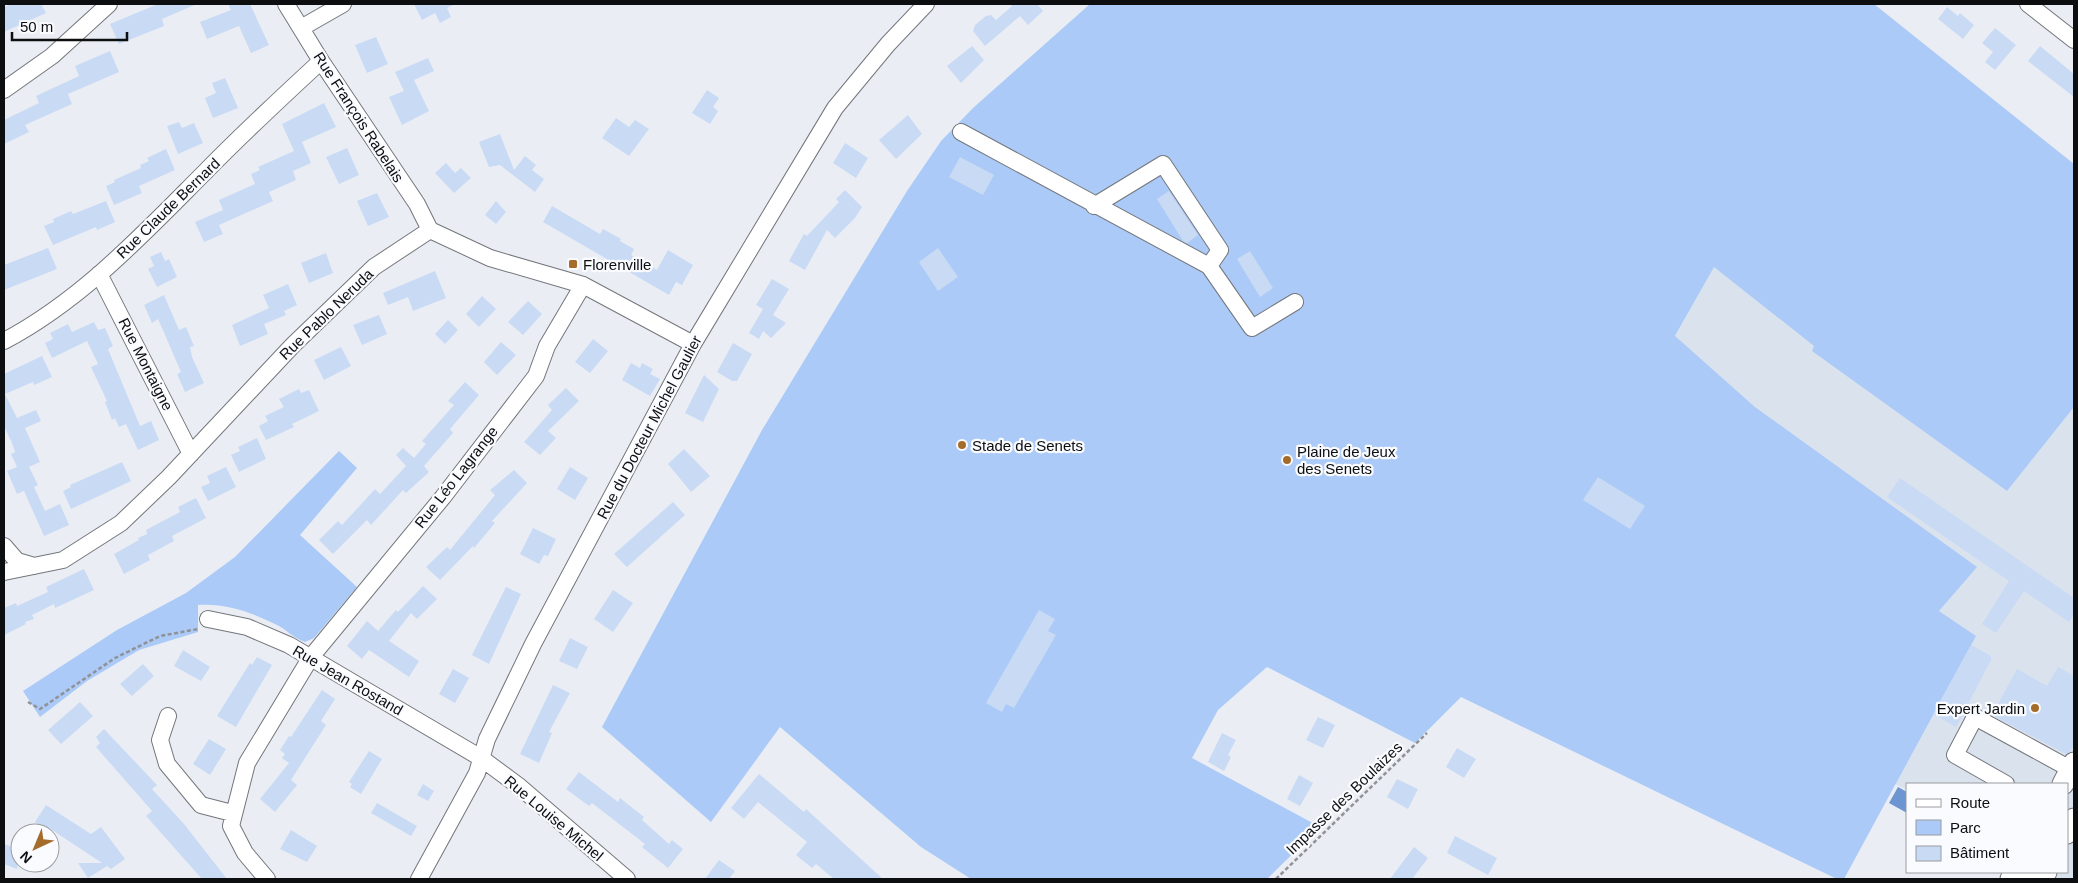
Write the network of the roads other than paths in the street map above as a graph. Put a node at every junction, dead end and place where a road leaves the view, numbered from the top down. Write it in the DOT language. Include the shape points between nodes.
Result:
graph roads {
  1 [pos="109,4"];
  2 [pos="286,4"];
  3 [pos="343,4"];
  4 [pos="926,4"];
  5 [pos="2028,4"];
  6 [pos="301,28"];
  7 [pos="2074,40"];
  8 [pos="321,61"];
  9 [pos="4,90"];
  10 [pos="961,132"];
  11 [pos="1094,206"];
  12 [pos="430,230"];
  13 [pos="1209,266"];
  14 [pos="100,274"];
  15 [pos="583,285"];
  16 [pos="1295,302"];
  17 [pos="4,341"];
  18 [pos="693,344"];
  19 [pos="191,454"];
  20 [pos="4,546"];
  21 [pos="36,566"];
  22 [pos="4,572"];
  23 [pos="208,619"];
  24 [pos="311,657"];
  25 [pos="168,716"];
  26 [pos="481,758"];
  27 [pos="2071,772"];
  28 [pos="2004,783"];
  29 [pos="232,813"];
  30 [pos="267,879"];
  31 [pos="419,879"];
  32 [pos="626,879"];
  1 -- 9 [label="street" via="52,56"];
  2 -- 6 [label="street, Rue François Rabelais"];
  3 -- 6 [label="street"];
  4 -- 18 [label="street, Rue du Docteur Michel Gaulier" via="835,108"];
  5 -- 7 [label="street"];
  6 -- 8 [label="street, Rue François Rabelais"];
  8 -- 12 [label="street, Rue François Rabelais" via="417,204"];
  8 -- 14 [label="street, Rue Claude Bernard"];
  10 -- 11 [label="street"];
  11 -- 13 [label="street"];
  11 -- 13 [label="street" via="1163,164 1220,250"];
  12 -- 15 [label="street" via="490,258"];
  12 -- 19 [label="street, Rue Pablo Neruda" via="374,267 293,345"];
  13 -- 16 [label="street" via="1252,328"];
  14 -- 17 [label="street, Rue Claude Bernard" via="29,328"];
  14 -- 19 [label="street, Rue Montaigne"];
  15 -- 18 [label="street"];
  15 -- 24 [label="street, Rue Léo Lagrange" via="548,346 536,376 443,497"];
  18 -- 26 [label="street, Rue du Docteur Michel Gaulier" via="533,644"];
  19 -- 21 [label="street, Rue Pablo Neruda" via="121,523 63,560"];
  20 -- 21 [label="street" via="17,560"];
  21 -- 22 [label="street, Rue Pablo Neruda"];
  23 -- 24 [label="street, Rue Jean Rostand" via="247,627"];
  24 -- 26 [label="street, Rue Jean Rostand"];
  24 -- 29 [label="street, Rue Léo Lagrange" via="248,763"];
  25 -- 29 [label="street" via="160,740 167,764 202,805"];
  26 -- 31 [label="street, Rue du Docteur Michel Gaulier" via="477,773"];
  26 -- 32 [label="street, Rue Louise Michel" via="520,787"];
  27 -- 28 [label="street" via="1976,717 1955,755"];
  29 -- 30 [label="street" via="231,826 245,853"];
}
